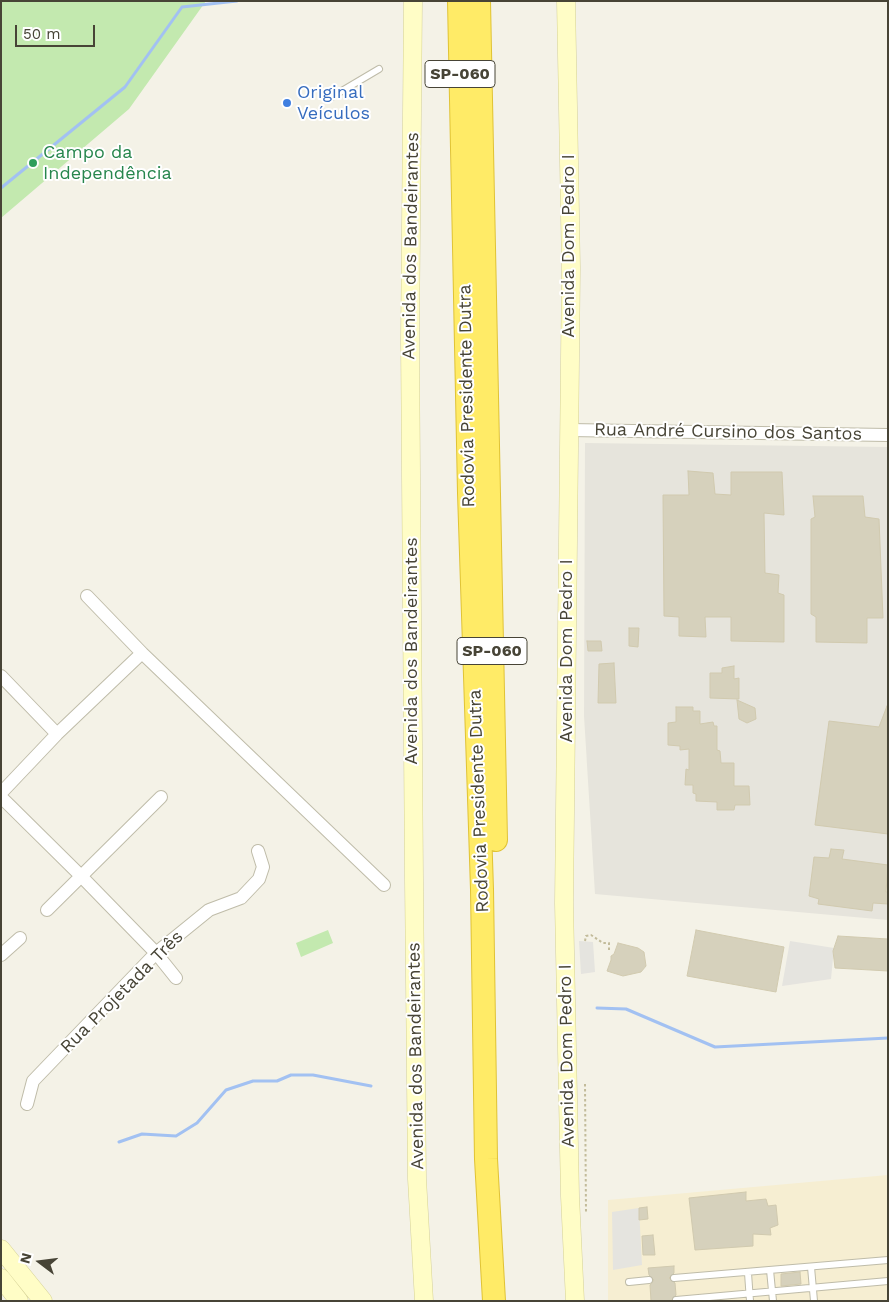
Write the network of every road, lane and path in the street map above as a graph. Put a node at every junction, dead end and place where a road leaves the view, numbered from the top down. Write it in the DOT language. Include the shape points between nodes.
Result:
graph roads {
  1 [pos="412,1"];
  2 [pos="479,1"];
  3 [pos="566,1"];
  4 [pos="459,6"];
  5 [pos="379,69"];
  6 [pos="330,98"];
  7 [pos="569,430"];
  8 [pos="888,435"];
  9 [pos="88,596"];
  10 [pos="142,653"];
  11 [pos="1,676"];
  12 [pos="57,734"];
  13 [pos="1,793"];
  14 [pos="1,797"];
  15 [pos="161,797"];
  16 [pos="258,851"];
  17 [pos="81,876"];
  18 [pos="384,885"];
  19 [pos="47,910"];
  20 [pos="20,938"];
  21 [pos="585,941"];
  22 [pos="609,951"];
  23 [pos="156,953"];
  24 [pos="1,955"];
  25 [pos="176,978"];
  26 [pos="585,1084"];
  27 [pos="27,1104"];
  28 [pos="586,1222"];
  29 [pos="1,1249"];
  30 [pos="888,1260"];
  31 [pos="811,1267"];
  32 [pos="770,1270"];
  33 [pos="748,1273"];
  34 [pos="1,1278"];
  35 [pos="674,1278"];
  36 [pos="649,1280"];
  37 [pos="888,1281"];
  38 [pos="629,1282"];
  39 [pos="813,1289"];
  40 [pos="772,1293"];
  41 [pos="750,1298"];
  42 [pos="676,1300"];
  43 [pos="19,1301"];
  44 [pos="43,1301"];
  45 [pos="424,1301"];
  46 [pos="494,1301"];
  47 [pos="506,1301"];
  48 [pos="575,1301"];
  49 [pos="773,1301"];
  50 [pos="814,1301"];
  1 -- 45 [label="main road, Avenida dos Bandeirantes" via="410,340 414,890 417,1179"];
  2 -- 47 [label="highway, Rodovia Presidente Dutra / SP-060" via="500,1203"];
  3 -- 7 [label="main road, Avenida Dom Pedro I" via="571,268"];
  4 -- 46 [label="highway, Rodovia Presidente Dutra / SP-060" via="486,1158"];
  5 -- 6 [label="lane"];
  7 -- 8 [label="street, Rua André Cursino dos Santos"];
  7 -- 48 [label="main road, Avenida Dom Pedro I" via="564,902"];
  9 -- 10 [label="street"];
  10 -- 12 [label="street"];
  10 -- 18 [label="street"];
  11 -- 12 [label="street"];
  12 -- 13 [label="street"];
  14 -- 17 [label="street"];
  15 -- 17 [label="street"];
  16 -- 23 [label="street, Rua Projetada Três" via="262,874 241,898 209,910"];
  17 -- 19 [label="street"];
  17 -- 23 [label="street"];
  20 -- 24 [label="street"];
  21 -- 22 [label="path" via="586,936 591,935 609,943"];
  23 -- 25 [label="street"];
  23 -- 27 [label="street, Rua Projetada Três" via="33,1081"];
  26 -- 28 [label="path"];
  29 -- 44 [label="main road"];
  30 -- 31 [label="lane"];
  31 -- 32 [label="lane"];
  31 -- 39 [label="lane"];
  32 -- 33 [label="lane"];
  32 -- 40 [label="lane"];
  33 -- 35 [label="lane"];
  33 -- 41 [label="lane"];
  34 -- 43 [label="main road"];
  36 -- 38 [label="lane"];
  37 -- 39 [label="lane"];
  39 -- 40 [label="lane"];
  39 -- 50 [label="lane"];
  40 -- 41 [label="lane"];
  40 -- 49 [label="lane"];
  41 -- 42 [label="lane"];
}
